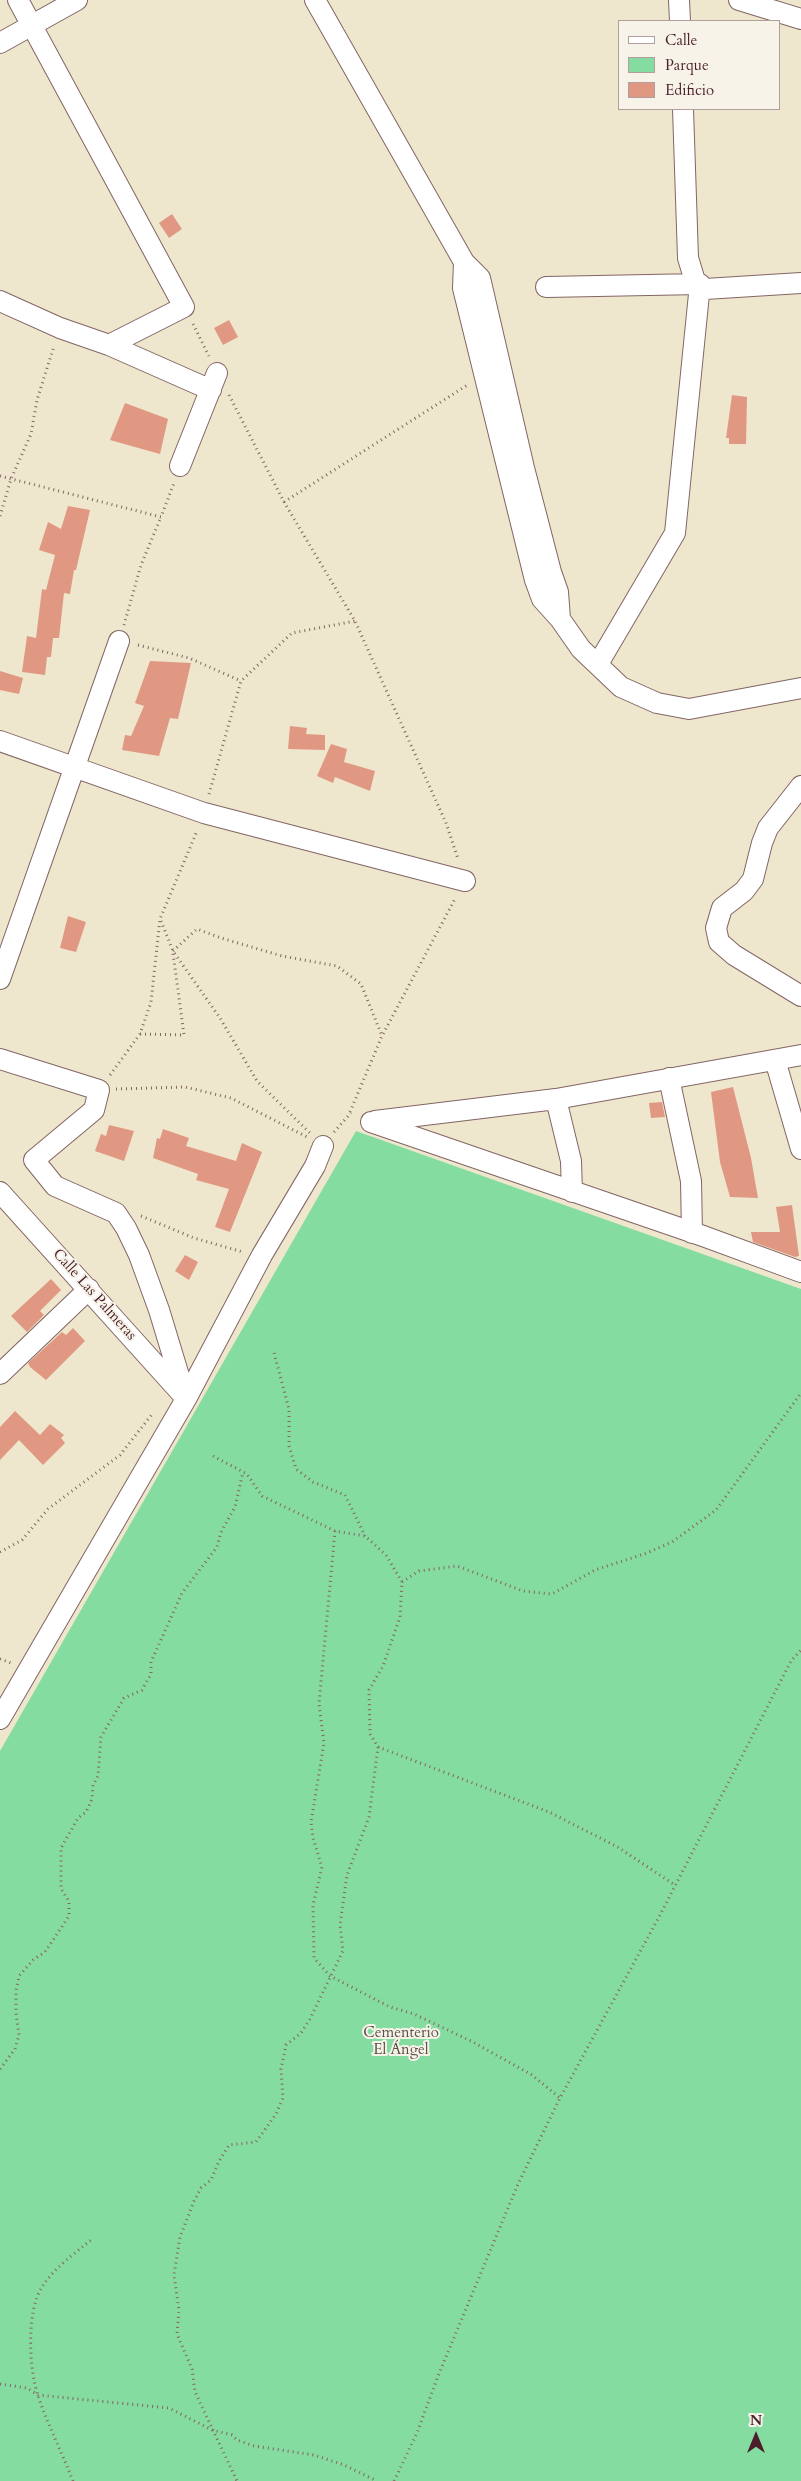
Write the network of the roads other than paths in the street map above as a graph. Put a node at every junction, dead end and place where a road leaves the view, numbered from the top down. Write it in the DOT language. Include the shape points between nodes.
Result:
graph roads {
  1 [pos="18,0"];
  2 [pos="77,0"];
  3 [pos="315,0"];
  4 [pos="679,0"];
  5 [pos="739,0"];
  6 [pos="801,19"];
  7 [pos="680,20"];
  8 [pos="33,24"];
  9 [pos="0,44"];
  10 [pos="683,110"];
  11 [pos="464,262"];
  12 [pos="801,283"];
  13 [pos="700,284"];
  14 [pos="546,287"];
  15 [pos="0,301"];
  16 [pos="109,345"];
  17 [pos="180,466"];
  18 [pos="560,619"];
  19 [pos="119,641"];
  20 [pos="598,664"];
  21 [pos="801,688"];
  22 [pos="0,741"];
  23 [pos="75,766"];
  24 [pos="801,786"];
  25 [pos="465,882"];
  26 [pos="0,979"];
  27 [pos="801,996"];
  28 [pos="801,1055"];
  29 [pos="0,1059"];
  30 [pos="775,1060"];
  31 [pos="669,1078"];
  32 [pos="556,1099"];
  33 [pos="323,1146"];
  34 [pos="801,1149"];
  35 [pos="0,1192"];
  36 [pos="572,1192"];
  37 [pos="692,1233"];
  38 [pos="801,1272"];
  39 [pos="89,1289"];
  40 [pos="0,1374"];
  41 [pos="186,1399"];
  42 [pos="0,1719"];
  1 -- 8 [label="street"];
  2 -- 8 [label="street"];
  3 -- 11 [label="street"];
  4 -- 7 [label="street"];
  5 -- 6 [label="street"];
  8 -- 9 [label="street"];
  8 -- 16 [label="street" via="184,308"];
  10 -- 13 [label="street" via="688,258 690,273"];
  11 -- 18 [label="street" via="480,278 524,468 558,592"];
  11 -- 18 [label="street" via="463,288 535,580 542,599"];
  12 -- 13 [label="street" via="705,289"];
  13 -- 14 [label="street"];
  13 -- 20 [label="street" via="675,533"];
  15 -- 16 [label="street" via="60,328"];
  16 -- 17 [label="street" via="214,382"];
  18 -- 20 [label="street" via="581,649"];
  19 -- 23 [label="street"];
  20 -- 21 [label="street" via="621,687 657,703 688,709"];
  22 -- 23 [label="street"];
  23 -- 25 [label="street" via="204,812"];
  23 -- 26 [label="street"];
  24 -- 27 [label="street" via="768,828 753,879 744,891 722,908 716,928 719,942 734,956"];
  28 -- 30 [label="street"];
  29 -- 41 [label="street" via="99,1090 94,1110 34,1160 54,1186 116,1212 139,1256"];
  30 -- 31 [label="street"];
  30 -- 34 [label="street"];
  31 -- 32 [label="street"];
  31 -- 37 [label="street" via="691,1182"];
  32 -- 36 [label="street" via="571,1161"];
  32 -- 36 [label="street" via="371,1122"];
  33 -- 41 [label="street"];
  35 -- 39 [label="street, Calle Las Palmeras"];
  36 -- 37 [label="street"];
  37 -- 38 [label="street"];
  39 -- 40 [label="street"];
  39 -- 41 [label="street, Calle Las Palmeras"];
  41 -- 42 [label="street"];
}
